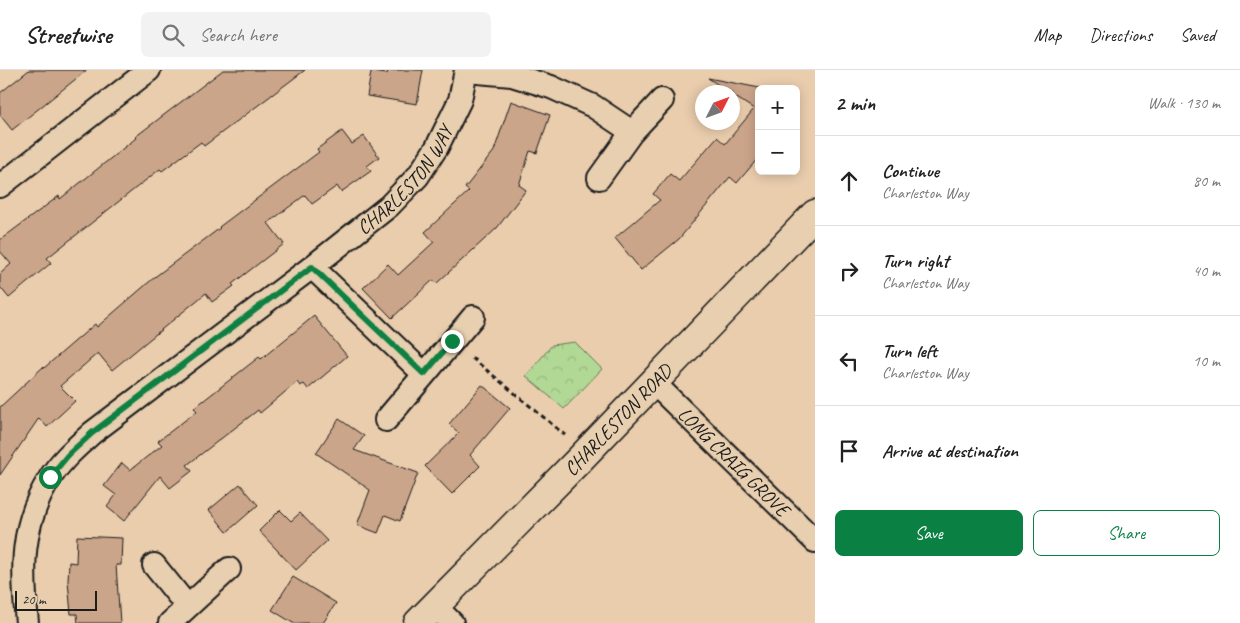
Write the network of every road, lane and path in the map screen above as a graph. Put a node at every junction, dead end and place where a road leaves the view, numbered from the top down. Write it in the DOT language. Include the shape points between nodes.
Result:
graph roads {
  1 [pos="149,70"];
  2 [pos="466,70"];
  3 [pos="662,100"];
  4 [pos="632,132"];
  5 [pos="599,178"];
  6 [pos="0,186"];
  7 [pos="815,214"];
  8 [pos="312,267"];
  9 [pos="472,317"];
  10 [pos="452,341"];
  11 [pos="424,374"];
  12 [pos="654,383"];
  13 [pos="386,420"];
  14 [pos="587,452"];
  15 [pos="815,541"];
  16 [pos="154,565"];
  17 [pos="230,569"];
  18 [pos="187,606"];
  19 [pos="435,617"];
  20 [pos="27,623"];
  21 [pos="170,623"];
  1 -- 6 [label="street"];
  2 -- 4 [label="street, CHARLESTON WAY" via="512,75 551,87 593,106"];
  2 -- 8 [label="street, CHARLESTON WAY" via="460,100 452,118 418,176 389,206"];
  3 -- 4 [label="street"];
  4 -- 5 [label="street"];
  7 -- 12 [label="street, CHARLESTON ROAD"];
  8 -- 11 [label="street"];
  8 -- 20 [label="street, CHARLESTON WAY" via="92,433 50,477 36,503 23,560"];
  9 -- 10 [label="street"];
  10 -- 11 [label="street"];
  10 -- 14 [label="path"];
  11 -- 13 [label="street"];
  12 -- 14 [label="street, CHARLESTON ROAD"];
  12 -- 15 [label="street, LONG CRAIG GROVE"];
  14 -- 19 [label="street, CHARLESTON ROAD"];
  16 -- 18 [label="street"];
  17 -- 18 [label="street"];
  18 -- 21 [label="street"];
}
